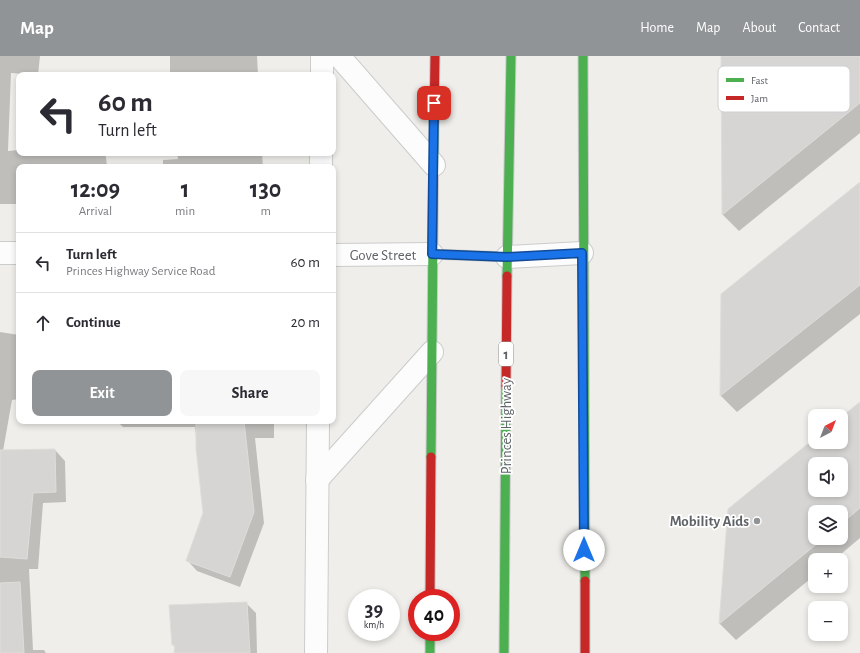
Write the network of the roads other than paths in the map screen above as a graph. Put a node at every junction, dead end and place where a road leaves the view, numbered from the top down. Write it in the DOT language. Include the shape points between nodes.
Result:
graph roads {
  1 [pos="322,56"];
  2 [pos="339,56"];
  3 [pos="435,56"];
  4 [pos="511,56"];
  5 [pos="583,56"];
  6 [pos="322,72"];
  7 [pos="434,165"];
  8 [pos="0,252"];
  9 [pos="16,253"];
  10 [pos="582,253"];
  11 [pos="432,254"];
  12 [pos="336,255"];
  13 [pos="507,257"];
  14 [pos="432,352"];
  15 [pos="318,424"];
  16 [pos="317,480"];
  17 [pos="430,589"];
  18 [pos="430,641"];
  19 [pos="316,653"];
  20 [pos="430,653"];
  21 [pos="504,653"];
  22 [pos="585,653"];
  1 -- 6 [label="street"];
  2 -- 7 [label="street"];
  3 -- 7 [label="main road"];
  4 -- 13 [label="main road, Princes Highway / 1"];
  5 -- 10 [label="main road"];
  7 -- 11 [label="main road"];
  8 -- 9 [label="street"];
  10 -- 13 [label="street"];
  10 -- 22 [label="main road"];
  11 -- 12 [label="street, Gove Street"];
  11 -- 13 [label="main road"];
  11 -- 14 [label="main road"];
  13 -- 21 [label="main road, Princes Highway / 1"];
  14 -- 16 [label="street"];
  14 -- 17 [label="main road"];
  15 -- 16 [label="street"];
  16 -- 19 [label="street"];
  18 -- 20 [label="main road"];
}
